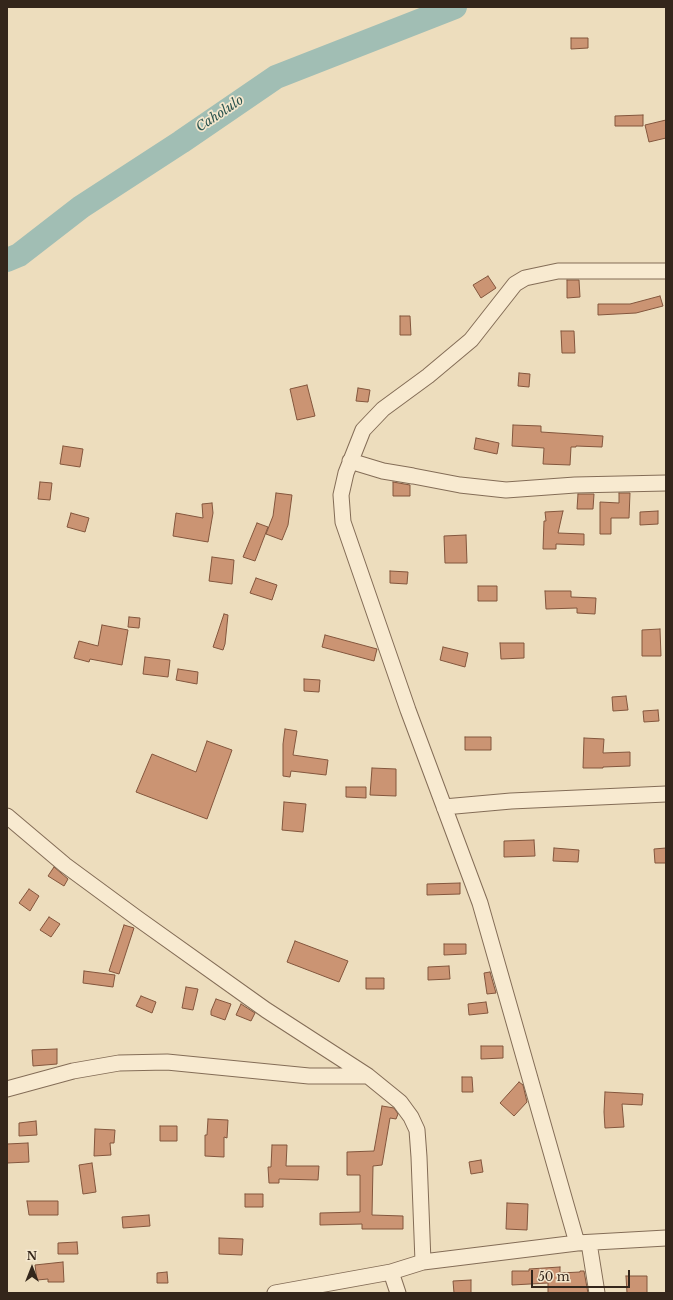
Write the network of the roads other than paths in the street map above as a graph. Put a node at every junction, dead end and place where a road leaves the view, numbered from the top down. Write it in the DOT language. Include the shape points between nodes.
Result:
graph roads {
  1 [pos="666,271"];
  2 [pos="350,461"];
  3 [pos="666,484"];
  4 [pos="666,794"];
  5 [pos="444,807"];
  6 [pos="7,816"];
  7 [pos="368,1076"];
  8 [pos="7,1089"];
  9 [pos="666,1238"];
  10 [pos="583,1243"];
  11 [pos="422,1262"];
  12 [pos="391,1272"];
  13 [pos="275,1293"];
  14 [pos="398,1293"];
  15 [pos="597,1293"];
  1 -- 2 [label="street" via="558,271 525,278 515,284 471,340 383,409 363,430"];
  2 -- 3 [label="street" via="398,474 506,490 575,485"];
  2 -- 5 [label="street" via="341,495 343,522"];
  4 -- 5 [label="street" via="511,801"];
  5 -- 10 [label="street" via="480,903"];
  6 -- 7 [label="street" via="65,865 137,918 266,1010"];
  7 -- 8 [label="street" via="309,1076 167,1062 119,1063 73,1071"];
  7 -- 11 [label="street" via="400,1102 417,1130"];
  9 -- 10 [label="street"];
  10 -- 11 [label="street"];
  10 -- 15 [label="street"];
  11 -- 12 [label="street"];
  12 -- 13 [label="street"];
  12 -- 14 [label="street"];
}
